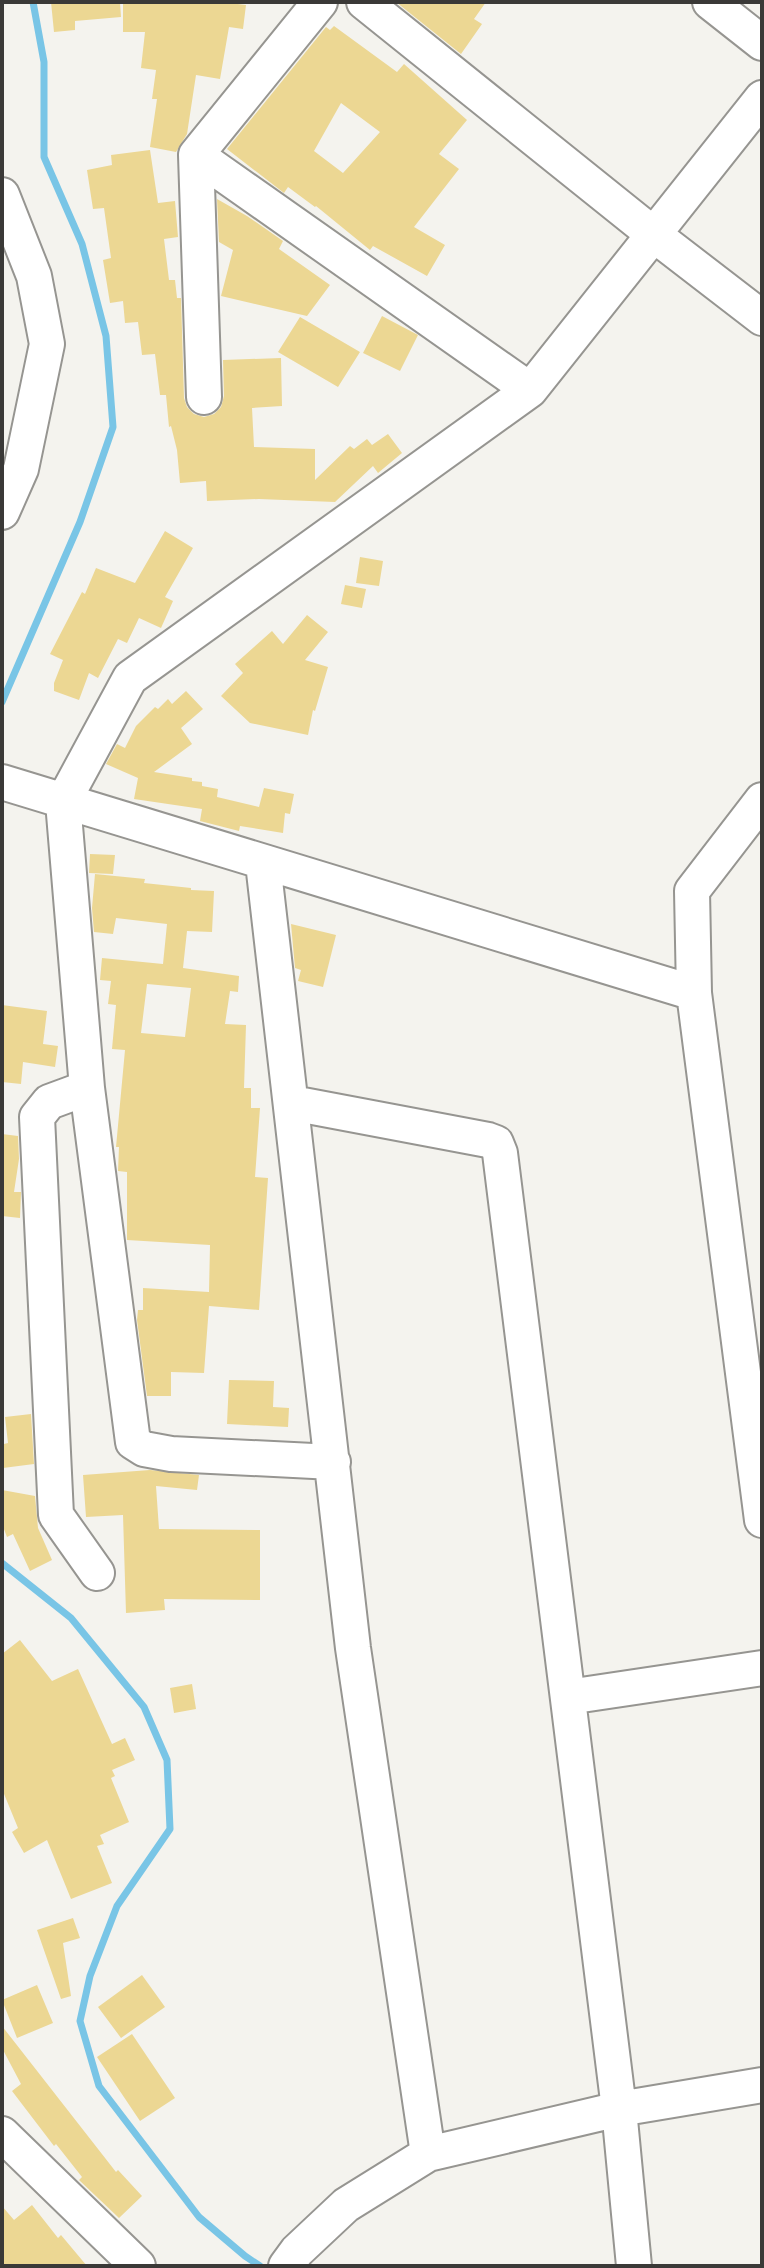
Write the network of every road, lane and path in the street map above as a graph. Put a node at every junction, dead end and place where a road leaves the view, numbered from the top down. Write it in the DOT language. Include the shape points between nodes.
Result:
graph roads {
  1 [pos="320,2"];
  2 [pos="364,2"];
  3 [pos="710,2"];
  4 [pos="762,43"];
  5 [pos="762,98"];
  6 [pos="196,155"];
  7 [pos="2,195"];
  8 [pos="653,234"];
  9 [pos="762,318"];
  10 [pos="530,390"];
  11 [pos="204,397"];
  12 [pos="2,512"];
  13 [pos="5,783"];
  14 [pos="762,800"];
  15 [pos="63,802"];
  16 [pos="263,863"];
  17 [pos="694,993"];
  18 [pos="87,1088"];
  19 [pos="292,1103"];
  20 [pos="333,1462"];
  21 [pos="762,1520"];
  22 [pos="97,1573"];
  23 [pos="762,1668"];
  24 [pos="568,1697"];
  25 [pos="762,2085"];
  26 [pos="619,2109"];
  27 [pos="2,2134"];
  28 [pos="428,2154"];
  29 [pos="291,2259"];
  30 [pos="138,2266"];
  31 [pos="634,2266"];
  1 -- 6 [label="street"];
  2 -- 8 [label="street"];
  3 -- 4 [label="street"];
  5 -- 8 [label="street"];
  6 -- 10 [label="street"];
  6 -- 11 [label="street"];
  7 -- 12 [label="street" via="34,276 47,344 21,469"];
  8 -- 9 [label="street"];
  8 -- 10 [label="street"];
  10 -- 15 [label="street" via="130,678"];
  13 -- 15 [label="street"];
  14 -- 17 [label="street" via="692,891"];
  15 -- 16 [label="street"];
  15 -- 18 [label="street"];
  16 -- 17 [label="street"];
  16 -- 19 [label="street"];
  17 -- 21 [label="street"];
  18 -- 20 [label="street" via="133,1442 171,1454"];
  18 -- 22 [label="street" via="49,1102 37,1117 56,1515"];
  19 -- 20 [label="street"];
  19 -- 24 [label="street" via="496,1143"];
  20 -- 28 [label="street" via="353,1648"];
  23 -- 24 [label="street"];
  24 -- 26 [label="street"];
  25 -- 26 [label="street"];
  26 -- 28 [label="street"];
  26 -- 31 [label="street"];
  27 -- 30 [label="street"];
  28 -- 29 [label="street" via="346,2205"];
}
